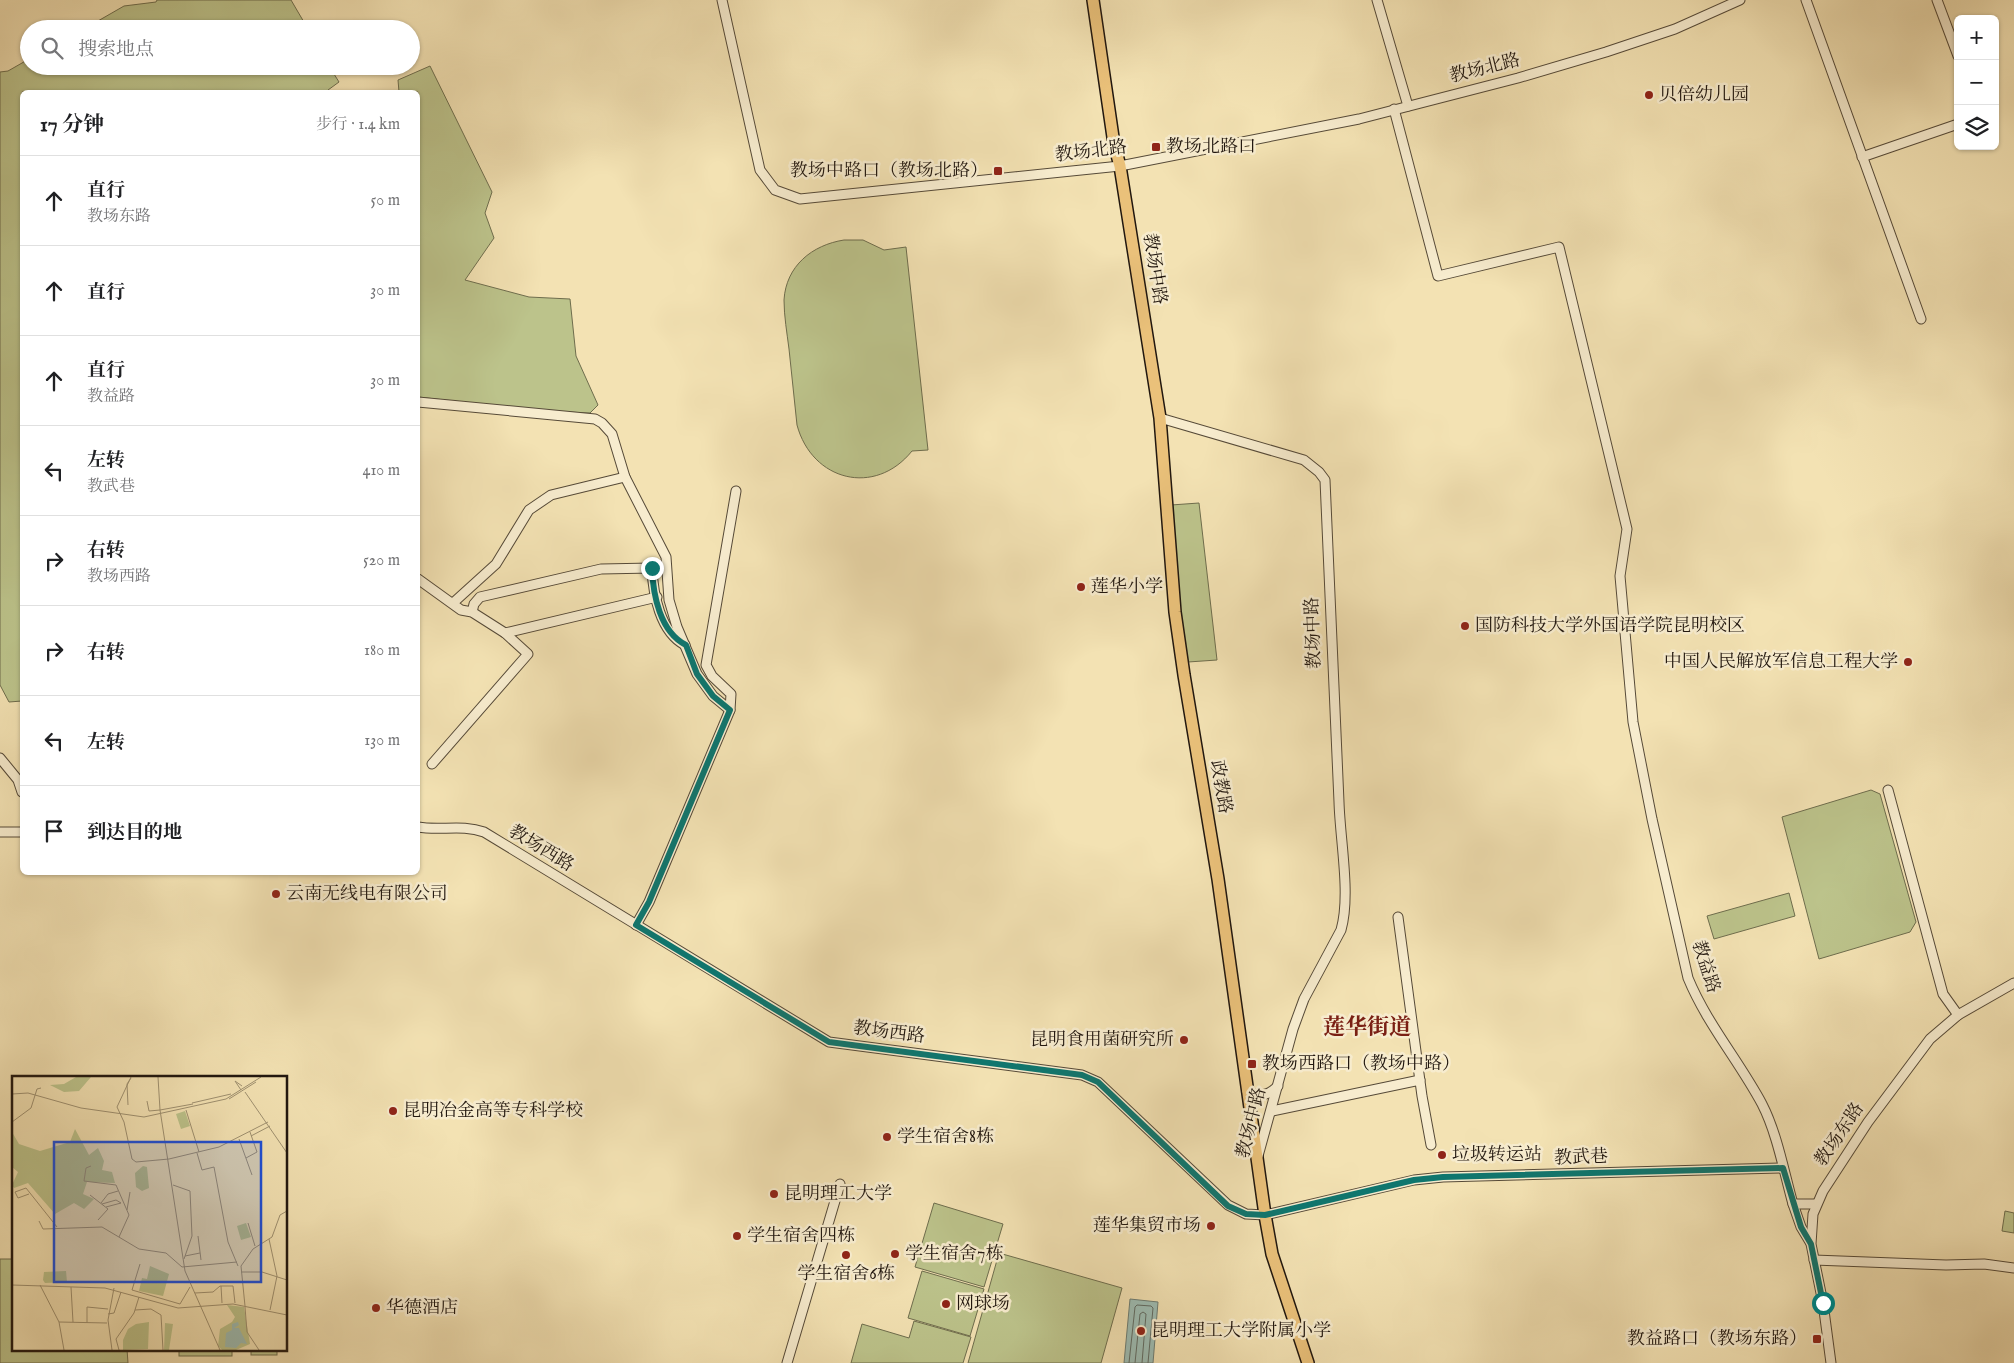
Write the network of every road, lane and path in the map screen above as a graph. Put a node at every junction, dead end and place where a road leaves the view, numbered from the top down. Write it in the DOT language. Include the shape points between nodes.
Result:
graph roads {
  1 [pos="722,0"];
  2 [pos="1093,0"];
  3 [pos="1377,0"];
  4 [pos="1740,0"];
  5 [pos="1806,0"];
  6 [pos="1937,0"];
  7 [pos="1954,45"];
  8 [pos="1408,106"];
  9 [pos="1394,109"];
  10 [pos="1954,125"];
  11 [pos="1862,157"];
  12 [pos="1120,166"];
  13 [pos="1921,319"];
  14 [pos="420,402"];
  15 [pos="1160,418"];
  16 [pos="625,476"];
  17 [pos="736,491"];
  18 [pos="420,580"];
  19 [pos="657,597"];
  20 [pos="453,604"];
  21 [pos="472,612"];
  22 [pos="505,632"];
  23 [pos="686,645"];
  24 [pos="730,710"];
  25 [pos="0,758"];
  26 [pos="432,764"];
  27 [pos="20,786"];
  28 [pos="1888,790"];
  29 [pos="420,827"];
  30 [pos="0,832"];
  31 [pos="20,832"];
  32 [pos="1398,917"];
  33 [pos="636,925"];
  34 [pos="2014,983"];
  35 [pos="1958,1015"];
  36 [pos="1420,1080"];
  37 [pos="1278,1086"];
  38 [pos="1247,1091"];
  39 [pos="1272,1111"];
  40 [pos="1431,1145"];
  41 [pos="1257,1161"];
  42 [pos="1783,1168"];
  43 [pos="840,1184"];
  44 [pos="1793,1204"];
  45 [pos="1816,1204"];
  46 [pos="1265,1215"];
  47 [pos="1811,1244"];
  48 [pos="1814,1260"];
  49 [pos="2014,1268"];
  50 [pos="787,1363"];
  51 [pos="1308,1363"];
  52 [pos="1831,1363"];
  1 -- 12 [label="street, 教场北路" via="760,170 775,190 800,199"];
  2 -- 12 [label="main road, 教场中路"];
  3 -- 8 [label="street"];
  4 -- 8 [label="street, 教场北路" via="1675,29 1606,52"];
  5 -- 11 [label="street"];
  6 -- 7 [label="street"];
  8 -- 9 [label="street, 教场北路"];
  9 -- 12 [label="street, 教场北路" via="1350,121"];
  9 -- 42 [label="street, 教益路" via="1438,276 1559,247 1628,529 1620,576 1633,722 1688,978 1697,1001 1762,1105"];
  10 -- 11 [label="street"];
  11 -- 13 [label="street"];
  12 -- 15 [label="main road, 教场中路"];
  14 -- 16 [label="street" via="594,419 612,434"];
  15 -- 37 [label="street, 教场中路" via="1304,460 1325,480 1344,911 1341,930 1298,1014"];
  15 -- 38 [label="main road, 政教路" via="1175,612 1218,879"];
  16 -- 20 [label="street" via="551,495 529,510 496,564"];
  16 -- 23 [label="street" via="666,557 669,600"];
  17 -- 24 [label="street" via="706,665 712,676 731,694"];
  18 -- 20 [label="street"];
  19 -- 21 [label="street" via="652,568 601,570 480,597"];
  19 -- 22 [label="street"];
  19 -- 23 [label="street" via="666,626 677,640"];
  20 -- 21 [label="street"];
  21 -- 22 [label="street"];
  22 -- 26 [label="street" via="528,654"];
  23 -- 24 [label="street" via="697,674 713,696"];
  24 -- 33 [label="street" via="649,902"];
  25 -- 27 [label="street"];
  28 -- 35 [label="street" via="1943,994"];
  29 -- 33 [label="street, 教场西路" via="471,828 484,832"];
  30 -- 31 [label="street"];
  32 -- 36 [label="street"];
  33 -- 46 [label="street, 教场西路" via="829,1042 1090,1077 1228,1206 1246,1214"];
  34 -- 35 [label="street, 教场东路"];
  35 -- 45 [label="street, 教场东路" via="1930,1039 1868,1122"];
  36 -- 39 [label="street"];
  36 -- 40 [label="street"];
  37 -- 38 [label="street" via="1263,1096"];
  37 -- 39 [label="street, 教场中路"];
  38 -- 41 [label="main road, 政教路"];
  39 -- 41 [label="street, 教场中路"];
  41 -- 46 [label="main road, 教场中路"];
  42 -- 44 [label="street, 教益路"];
  42 -- 46 [label="street, 教武巷" via="1443,1177 1414,1180"];
  43 -- 50 [label="street"];
  44 -- 45 [label="street"];
  44 -- 47 [label="street, 教益路"];
  45 -- 47 [label="street, 教场东路"];
  46 -- 51 [label="main road, 教场中路" via="1272,1254"];
  47 -- 48 [label="street, 教场东路"];
  48 -- 49 [label="street" via="1984,1264"];
  48 -- 52 [label="street, 教场东路"];
}
